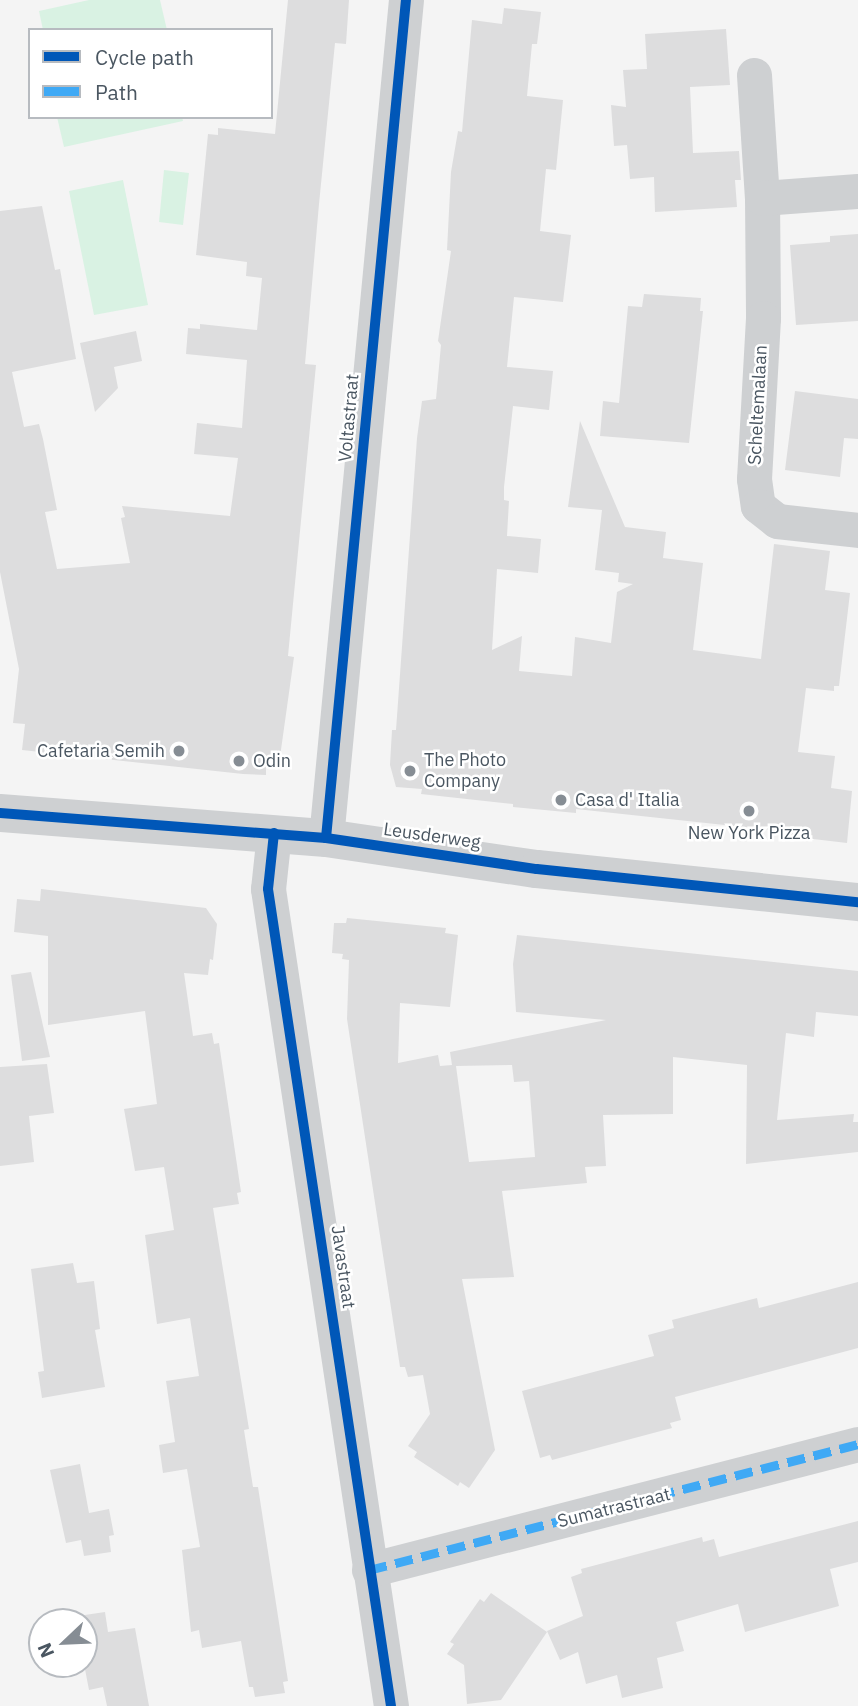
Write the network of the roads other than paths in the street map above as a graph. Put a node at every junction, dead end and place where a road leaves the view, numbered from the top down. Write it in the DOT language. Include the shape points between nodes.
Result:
graph roads {
  1 [pos="406,0"];
  2 [pos="754,75"];
  3 [pos="858,191"];
  4 [pos="762,198"];
  5 [pos="858,530"];
  6 [pos="0,813"];
  7 [pos="274,834"];
  8 [pos="326,838"];
  9 [pos="858,902"];
  10 [pos="858,1444"];
  11 [pos="369,1570"];
  12 [pos="391,1706"];
  1 -- 8 [label="street, Voltastraat"];
  2 -- 4 [label="street, Scheltemalaan"];
  3 -- 4 [label="street"];
  4 -- 5 [label="street, Scheltemalaan" via="763,318 754,480 758,506 777,521"];
  6 -- 7 [label="street, Leusderweg"];
  7 -- 8 [label="street, Leusderweg"];
  7 -- 11 [label="street, Javastraat" via="268,889"];
  8 -- 9 [label="street, Leusderweg" via="537,869"];
  10 -- 11 [label="street, Sumatrastraat"];
  11 -- 12 [label="street, Javastraat"];
}
